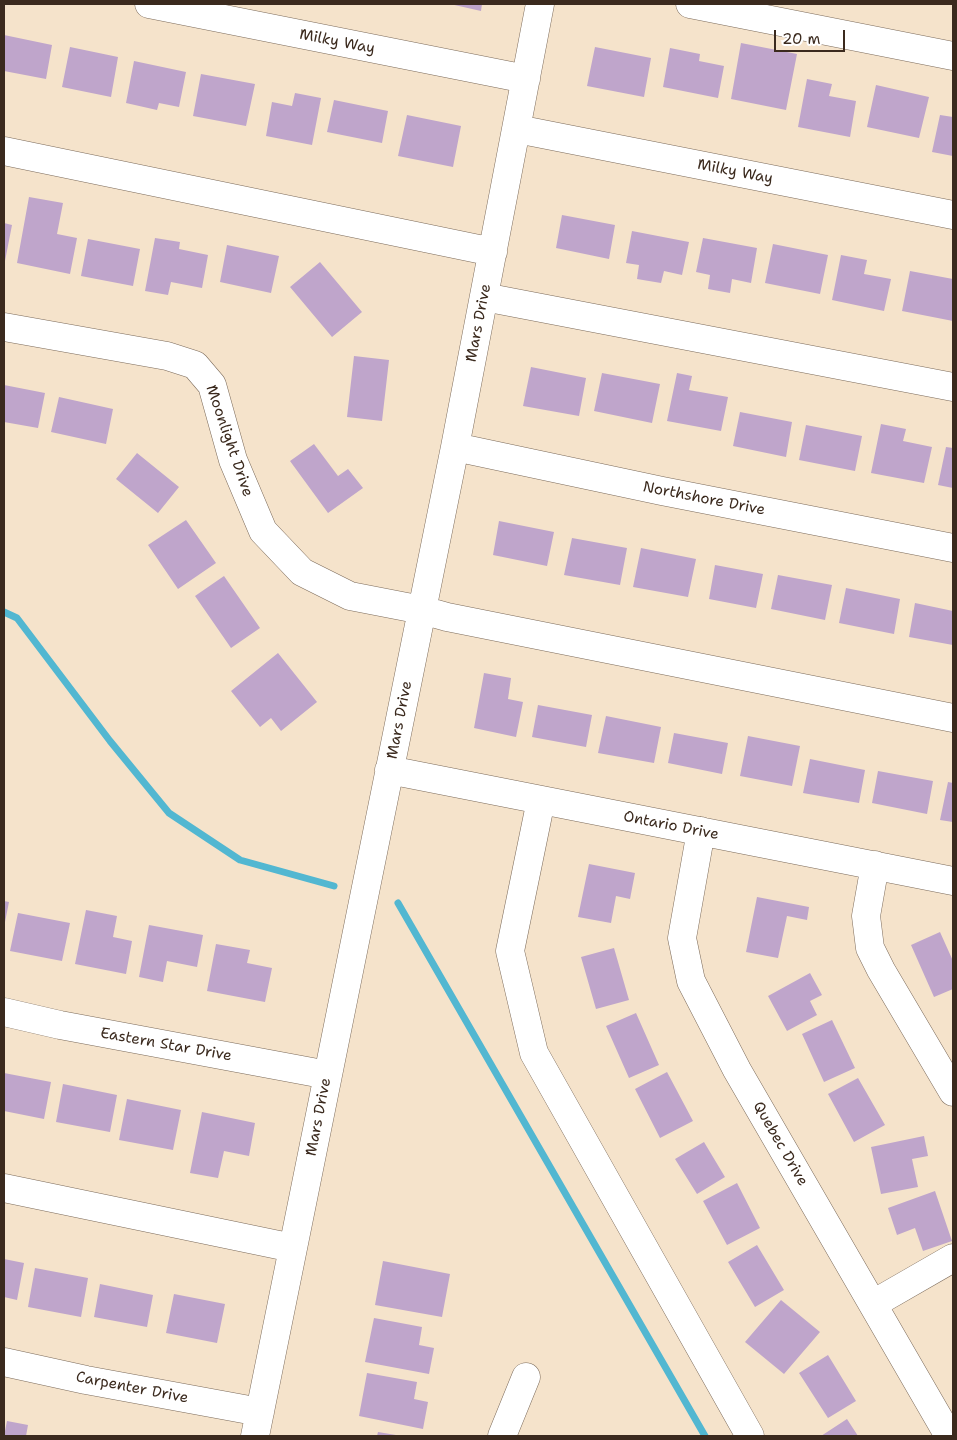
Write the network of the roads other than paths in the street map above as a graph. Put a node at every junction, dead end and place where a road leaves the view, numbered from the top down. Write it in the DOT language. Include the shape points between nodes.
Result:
graph roads {
  1 [pos="149,4"];
  2 [pos="540,4"];
  3 [pos="690,4"];
  4 [pos="953,56"];
  5 [pos="526,80"];
  6 [pos="517,129"];
  7 [pos="4,151"];
  8 [pos="953,215"];
  9 [pos="493,252"];
  10 [pos="484,297"];
  11 [pos="4,327"];
  12 [pos="953,387"];
  13 [pos="455,448"];
  14 [pos="953,548"];
  15 [pos="422,610"];
  16 [pos="953,718"];
  17 [pos="390,770"];
  18 [pos="541,800"];
  19 [pos="701,832"];
  20 [pos="875,865"];
  21 [pos="953,881"];
  22 [pos="4,1012"];
  23 [pos="328,1075"];
  24 [pos="953,1092"];
  25 [pos="4,1188"];
  26 [pos="293,1248"];
  27 [pos="953,1258"];
  28 [pos="873,1304"];
  29 [pos="4,1362"];
  30 [pos="526,1377"];
  31 [pos="257,1424"];
  32 [pos="502,1436"];
  33 [pos="750,1436"];
  34 [pos="949,1436"];
  1 -- 5 [label="street, Milky Way"];
  2 -- 5 [label="street, Mars Drive"];
  3 -- 4 [label="street"];
  5 -- 6 [label="street, Mars Drive"];
  6 -- 8 [label="street, Milky Way"];
  6 -- 9 [label="street, Mars Drive"];
  7 -- 9 [label="street"];
  9 -- 10 [label="street, Mars Drive"];
  10 -- 12 [label="street"];
  10 -- 13 [label="street, Mars Drive"];
  11 -- 15 [label="street, Moonlight Drive" via="167,356 195,365 212,385 233,460 263,531 302,572 350,596"];
  13 -- 14 [label="street, Northshore Drive"];
  13 -- 15 [label="street, Mars Drive"];
  15 -- 16 [label="street, Moonlight Drive" via="447,618"];
  15 -- 17 [label="street, Mars Drive"];
  17 -- 18 [label="street, Ontario Drive"];
  17 -- 23 [label="street, Mars Drive"];
  18 -- 19 [label="street, Ontario Drive"];
  18 -- 33 [label="street" via="510,950 534,1053"];
  19 -- 20 [label="street, Ontario Drive"];
  19 -- 28 [label="street, Quebec Drive" via="682,938 691,981 737,1070"];
  20 -- 21 [label="street, Ontario Drive"];
  20 -- 24 [label="street" via="866,916 870,948"];
  22 -- 23 [label="street, Eastern Star Drive"];
  23 -- 26 [label="street, Mars Drive"];
  25 -- 26 [label="street"];
  26 -- 31 [label="street, Mars Drive"];
  27 -- 28 [label="street"];
  28 -- 34 [label="street, Quebec Drive"];
  29 -- 31 [label="street, Carpenter Drive"];
  30 -- 32 [label="street"];
}
